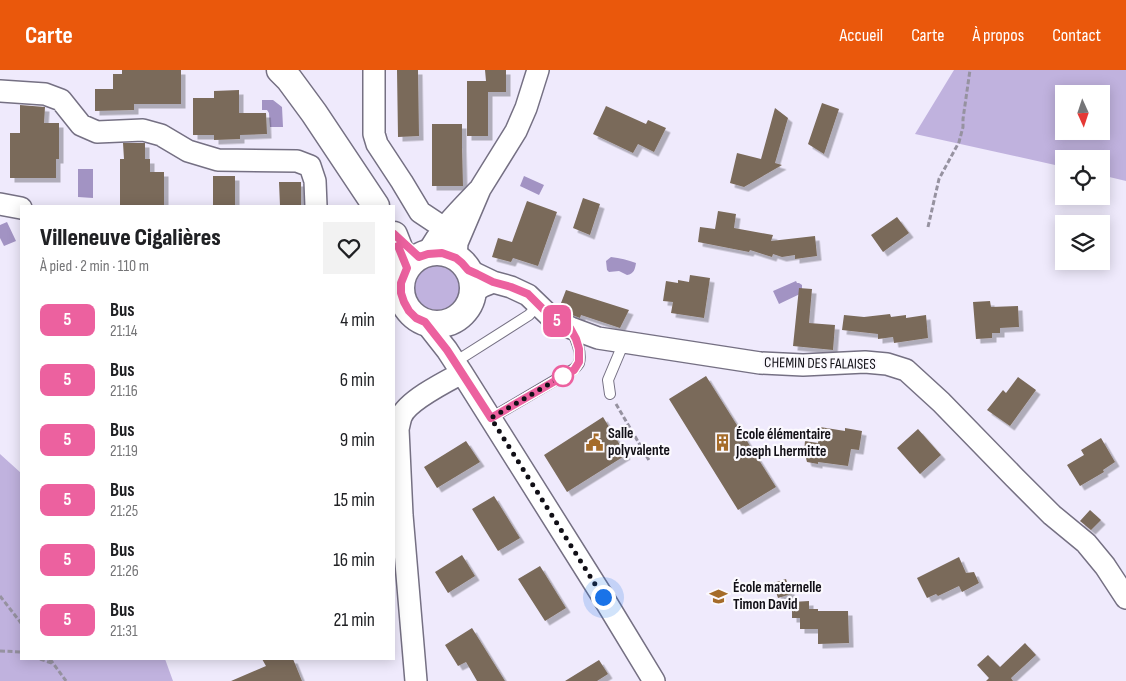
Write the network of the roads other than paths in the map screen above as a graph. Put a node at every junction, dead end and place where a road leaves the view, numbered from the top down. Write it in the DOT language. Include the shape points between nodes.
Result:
graph roads {
  1 [pos="280,70"];
  2 [pos="374,70"];
  3 [pos="538,70"];
  4 [pos="0,91"];
  5 [pos="0,204"];
  6 [pos="316,205"];
  7 [pos="375,205"];
  8 [pos="20,208"];
  9 [pos="395,236"];
  10 [pos="465,262"];
  11 [pos="410,268"];
  12 [pos="539,304"];
  13 [pos="435,323"];
  14 [pos="570,328"];
  15 [pos="624,342"];
  16 [pos="455,362"];
  17 [pos="610,394"];
  18 [pos="491,418"];
  19 [pos="1126,598"];
  20 [pos="416,681"];
  21 [pos="654,681"];
  1 -- 7 [label="street" via="314,113"];
  2 -- 10 [label="street, CHEMIN DES FALAISES" via="376,144 420,212"];
  3 -- 10 [label="street" via="516,131 480,189"];
  4 -- 6 [label="street" via="45,94 61,100 81,125 97,132 143,130 162,135 188,151 218,160 297,161 310,166 315,181"];
  5 -- 8 [label="street"];
  9 -- 11 [label="street"];
  10 -- 11 [label="street" via="442,253"];
  10 -- 12 [label="street, CHEMIN DES FALAISES" via="528,294"];
  10 -- 13 [label="street" via="471,301 460,316"];
  11 -- 13 [label="street" via="401,293 404,302 416,318"];
  12 -- 14 [label="street, CHEMIN DES FALAISES" via="554,320"];
  12 -- 16 [label="lane" via="529,316"];
  13 -- 16 [label="street"];
  14 -- 15 [label="street, CHEMIN DES FALAISES" via="598,338"];
  14 -- 18 [label="lane" via="579,349 579,362 574,370"];
  15 -- 17 [label="lane" via="608,380"];
  15 -- 19 [label="street, CHEMIN DES FALAISES" via="760,363 865,362 906,370 1052,515 1086,543"];
  16 -- 18 [label="street"];
  16 -- 20 [label="street" via="434,388 401,415 398,428"];
  18 -- 21 [label="street"];
}
